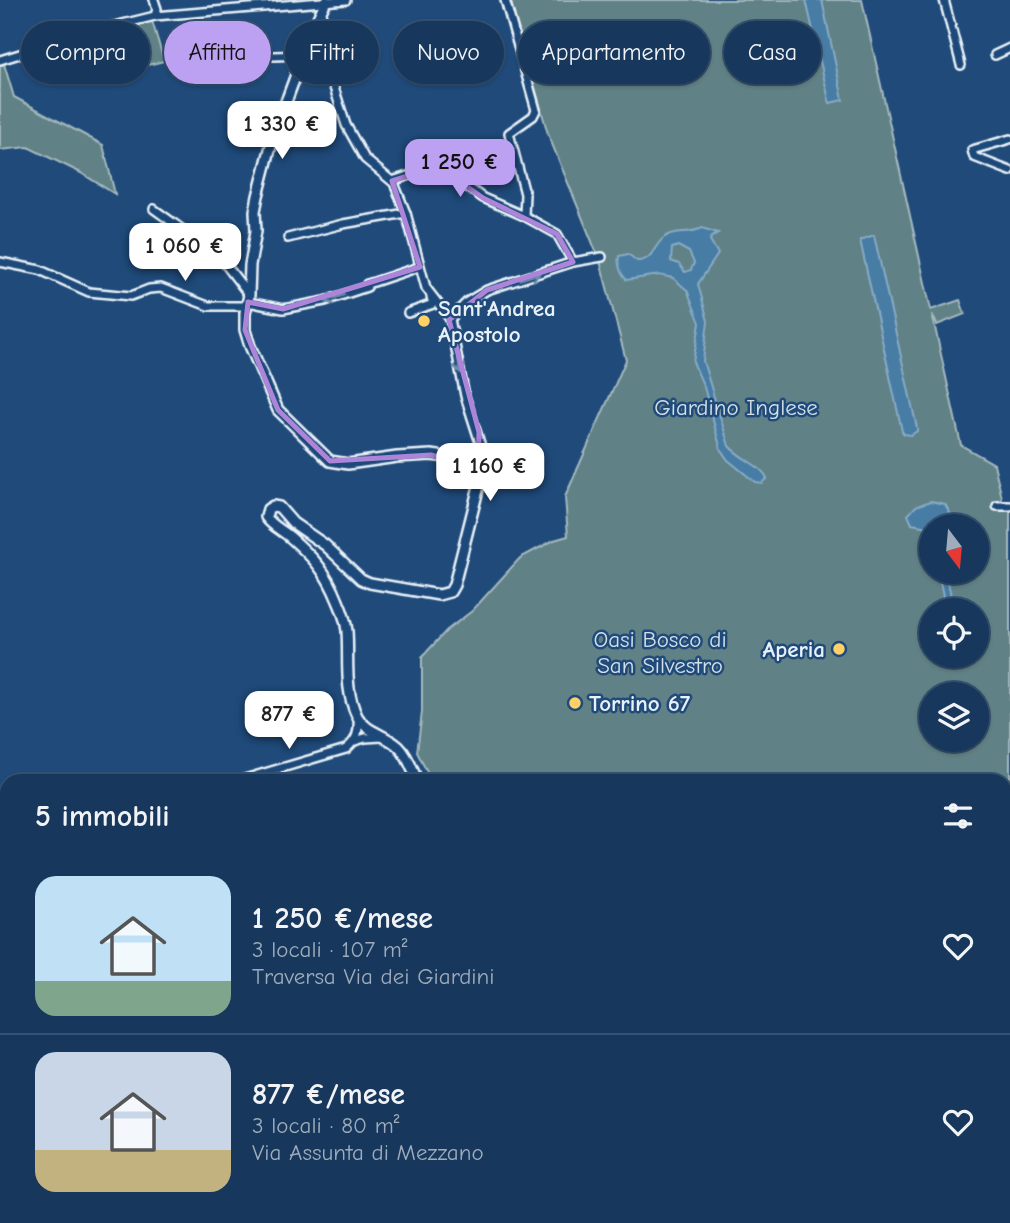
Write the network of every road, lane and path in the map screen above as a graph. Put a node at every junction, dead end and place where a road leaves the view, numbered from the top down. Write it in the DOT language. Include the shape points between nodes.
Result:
graph roads {
  1 [pos="154,0"];
  2 [pos="346,0"];
  3 [pos="505,0"];
  4 [pos="944,0"];
  5 [pos="327,1"];
  6 [pos="320,13"];
  7 [pos="155,16"];
  8 [pos="317,21"];
  9 [pos="1010,48"];
  10 [pos="995,55"];
  11 [pos="274,56"];
  12 [pos="285,56"];
  13 [pos="0,60"];
  14 [pos="961,65"];
  15 [pos="292,84"];
  16 [pos="1010,139"];
  17 [pos="1010,171"];
  18 [pos="392,181"];
  19 [pos="154,209"];
  20 [pos="406,213"];
  21 [pos="524,216"];
  22 [pos="288,238"];
  23 [pos="603,257"];
  24 [pos="0,262"];
  25 [pos="573,262"];
  26 [pos="419,267"];
  27 [pos="429,293"];
  28 [pos="248,301"];
  29 [pos="408,313"];
  30 [pos="450,319"];
  31 [pos="478,477"];
  32 [pos="998,506"];
  33 [pos="1010,506"];
  34 [pos="358,718"];
  35 [pos="383,737"];
  36 [pos="355,741"];
  37 [pos="261,774"];
  38 [pos="415,774"];
  1 -- 7 [label="street"];
  2 -- 5 [label="street"];
  3 -- 21 [label="street" via="536,110 509,133 524,194"];
  4 -- 14 [label="street"];
  5 -- 6 [label="street"];
  5 -- 7 [label="street"];
  6 -- 8 [label="street"];
  6 -- 18 [label="street" via="331,78 346,125 365,159"];
  7 -- 13 [label="street"];
  9 -- 10 [label="street"];
  11 -- 12 [label="street"];
  15 -- 28 [label="street" via="261,180"];
  16 -- 17 [label="street" via="972,150 974,157"];
  18 -- 20 [label="street"];
  18 -- 21 [label="street" via="414,174 448,173 483,198"];
  19 -- 28 [label="street" via="222,260"];
  20 -- 22 [label="street"];
  20 -- 26 [label="street"];
  21 -- 25 [label="street" via="557,234"];
  23 -- 25 [label="street"];
  24 -- 28 [label="street" via="40,270 89,292 131,296 161,288 208,306"];
  30 -- 25 [label="street, one-way" via="487,290"];
  26 -- 27 [label="street"];
  26 -- 28 [label="street, one-way" via="325,301 283,309"];
  27 -- 29 [label="street" via="433,304"];
  27 -- 30 [label="street"];
  28 -- 31 [label="street" via="247,337 276,405 330,461 348,464 431,455 459,463"];
  30 -- 31 [label="street, one-way" via="465,396 479,432"];
  31 -- 34 [label="street" via="475,507 454,585 450,592 439,595 360,579 279,507 268,509 266,517 271,524 320,564 338,601 347,629 351,701"];
  32 -- 33 [label="street"];
  34 -- 35 [label="street"];
  34 -- 36 [label="street"];
  35 -- 36 [label="street"];
  35 -- 38 [label="street" via="399,747"];
  36 -- 37 [label="street" via="346,749"];
}
